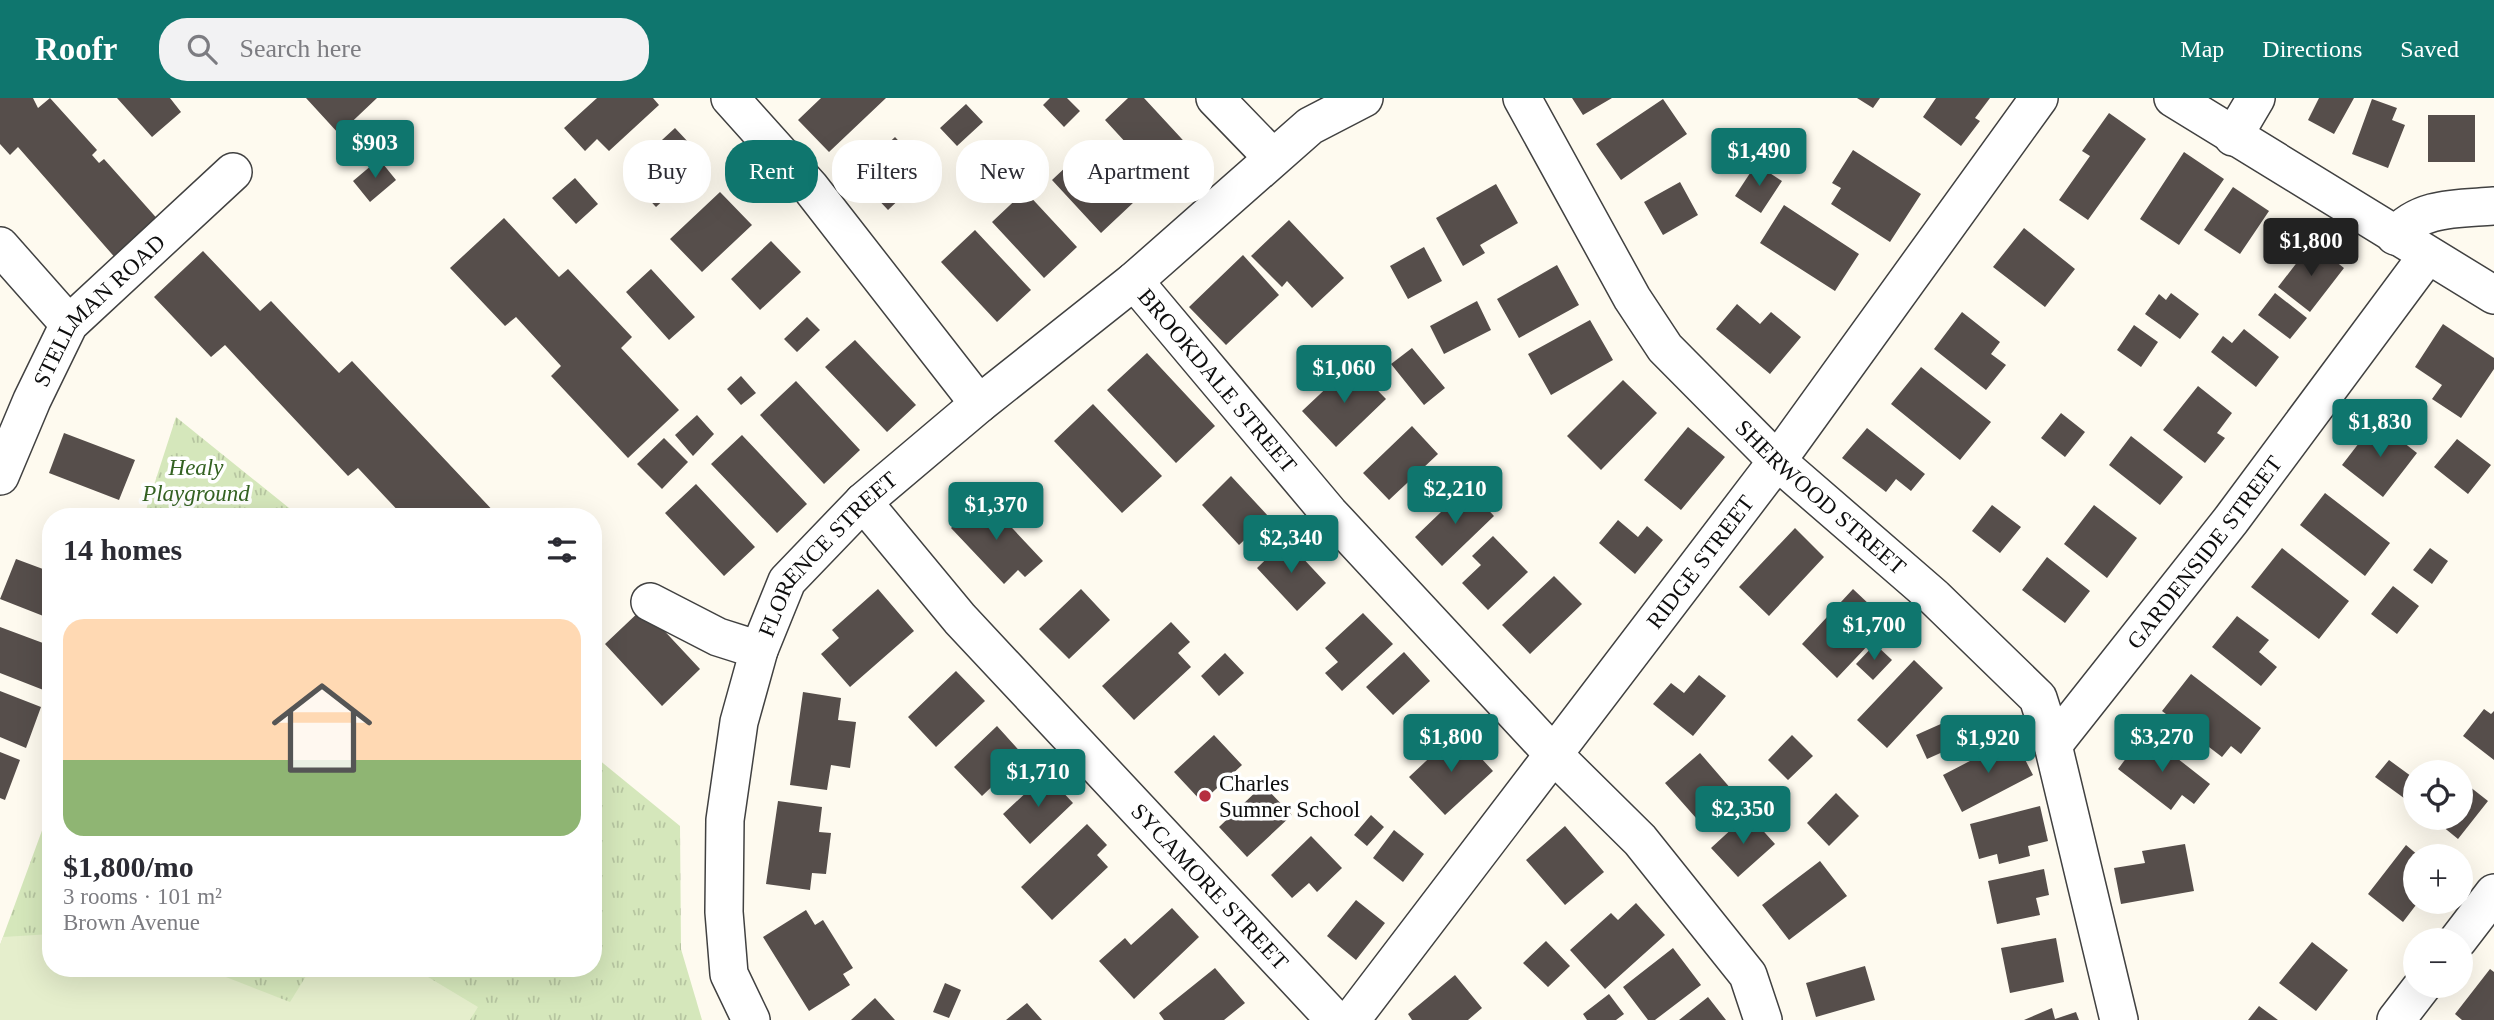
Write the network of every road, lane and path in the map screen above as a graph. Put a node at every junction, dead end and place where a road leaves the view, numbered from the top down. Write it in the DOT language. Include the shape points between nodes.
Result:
graph roads {
  1 [pos="730,98"];
  2 [pos="1215,98"];
  3 [pos="1364,98"];
  4 [pos="1522,98"];
  5 [pos="2039,98"];
  6 [pos="2173,98"];
  7 [pos="2256,98"];
  8 [pos="2233,137"];
  9 [pos="1273,158"];
  10 [pos="233,172"];
  11 [pos="2494,206"];
  12 [pos="2395,236"];
  13 [pos="0,246"];
  14 [pos="2427,256"];
  15 [pos="1133,281"];
  16 [pos="2494,295"];
  17 [pos="69,324"];
  18 [pos="979,404"];
  19 [pos="1777,461"];
  20 [pos="0,476"];
  21 [pos="863,502"];
  22 [pos="650,603"];
  23 [pos="759,650"];
  24 [pos="2053,745"];
  25 [pos="1555,756"];
  26 [pos="2494,893"];
  27 [pos="2467,928"];
  28 [pos="2413,998"];
  29 [pos="751,1020"];
  30 [pos="1335,1020"];
  31 [pos="1351,1020"];
  32 [pos="1763,1020"];
  33 [pos="2119,1020"];
  34 [pos="2396,1020"];
  1 -- 18 [label="street" via="810,187"];
  2 -- 9 [label="street"];
  3 -- 9 [label="street, FLORENCE STREET" via="1310,126"];
  4 -- 19 [label="street, SHERWOOD STREET" via="1648,325"];
  5 -- 19 [label="street, RIDGE STREET"];
  6 -- 8 [label="street"];
  7 -- 8 [label="street"];
  8 -- 12 [label="street"];
  9 -- 15 [label="street, FLORENCE STREET"];
  10 -- 17 [label="street, STELLMAN ROAD"];
  11 -- 12 [label="street" via="2421,215 2405,223"];
  12 -- 14 [label="street"];
  13 -- 17 [label="street"];
  14 -- 16 [label="street"];
  14 -- 24 [label="street, GARDENSIDE STREET" via="2231,520"];
  15 -- 18 [label="street, FLORENCE STREET"];
  15 -- 25 [label="street, BROOKDALE STREET" via="1329,513"];
  17 -- 20 [label="street, STELLMAN ROAD"];
  18 -- 21 [label="street, FLORENCE STREET"];
  19 -- 24 [label="street, SHERWOOD STREET" via="1934,597 2038,698"];
  19 -- 25 [label="street, RIDGE STREET"];
  21 -- 23 [label="street, FLORENCE STREET" via="787,581"];
  21 -- 30 [label="street, SYCAMORE STREET" via="960,619"];
  22 -- 23 [label="street" via="718,637"];
  23 -- 29 [label="street, FLORENCE STREET" via="740,722 724,821 723,912 729,974"];
  24 -- 33 [label="street, SHERWOOD STREET"];
  25 -- 31 [label="street, RIDGE STREET"];
  25 -- 32 [label="street, BROOKDALE STREET" via="1640,840 1748,975"];
  26 -- 27 [label="street"];
  28 -- 34 [label="street"];
}
